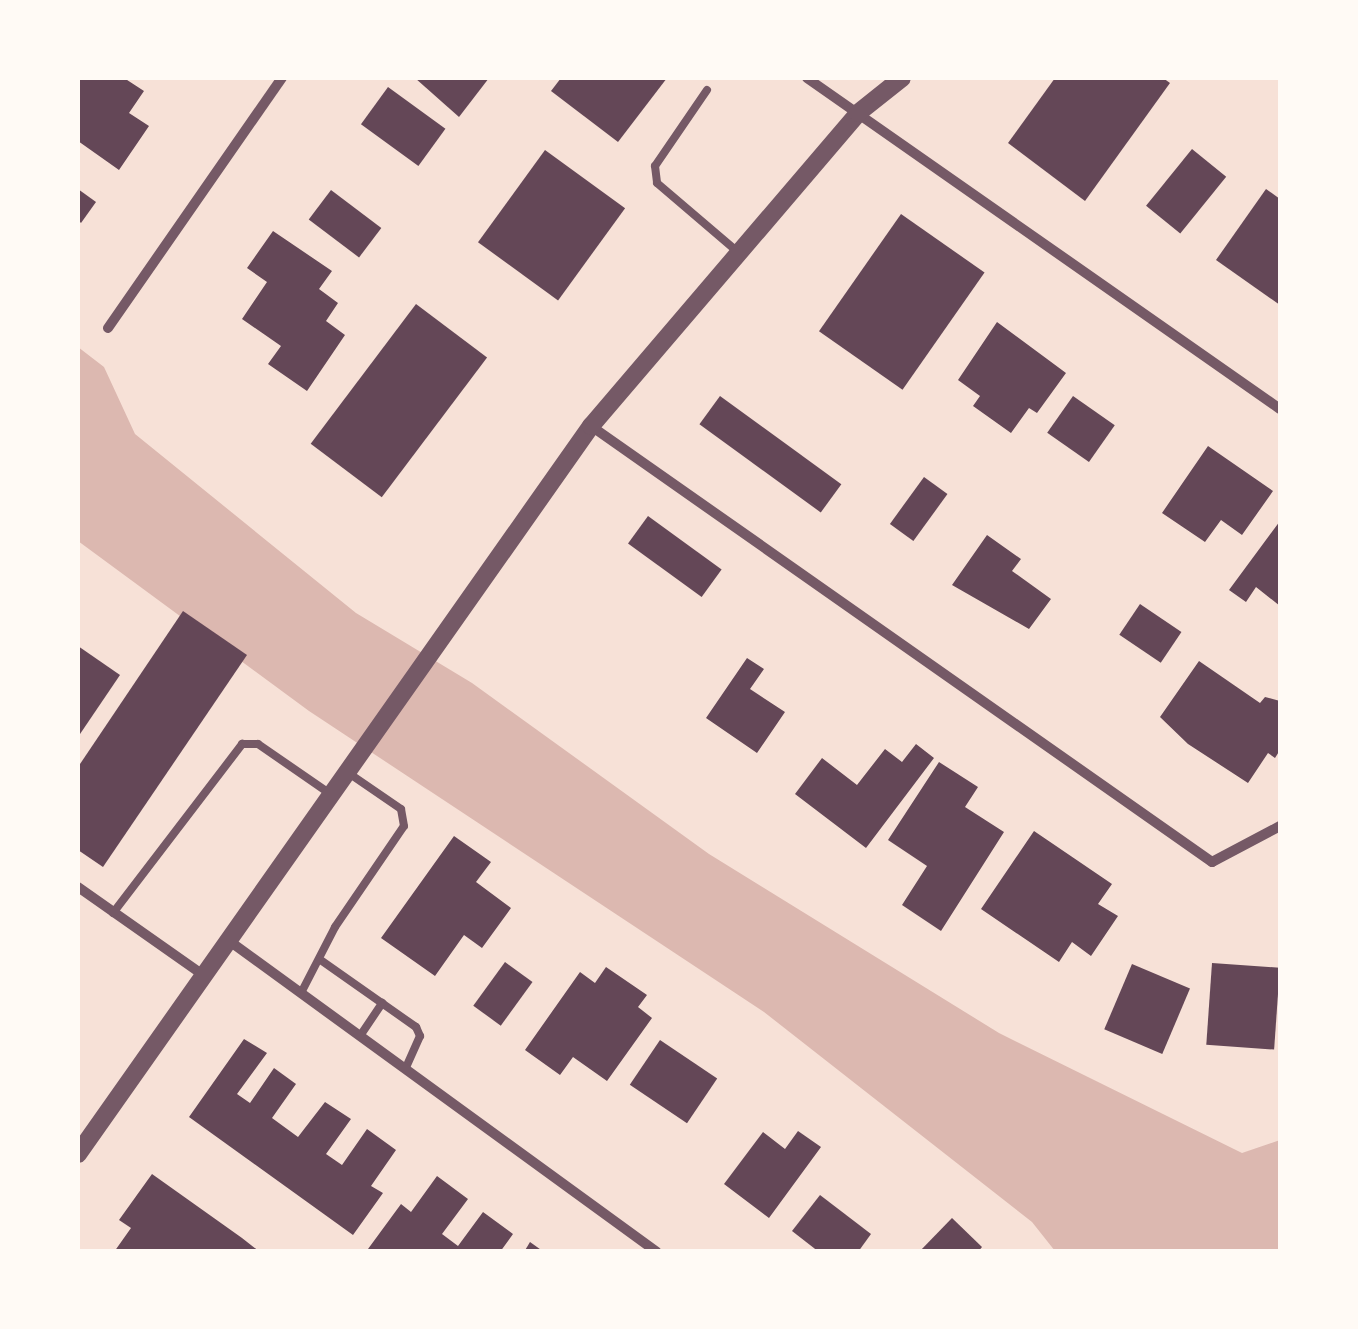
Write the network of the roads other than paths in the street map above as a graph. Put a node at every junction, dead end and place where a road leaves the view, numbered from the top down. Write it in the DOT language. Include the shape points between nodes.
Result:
graph roads {
  1 [pos="282,78"];
  2 [pos="807,78"];
  3 [pos="902,78"];
  4 [pos="707,90"];
  5 [pos="858,113"];
  6 [pos="739,252"];
  7 [pos="108,328"];
  8 [pos="1280,409"];
  9 [pos="591,426"];
  10 [pos="347,772"];
  11 [pos="331,794"];
  12 [pos="1280,826"];
  13 [pos="78,887"];
  14 [pos="113,912"];
  15 [pos="228,940"];
  16 [pos="322,961"];
  17 [pos="203,975"];
  18 [pos="301,994"];
  19 [pos="382,1003"];
  20 [pos="360,1036"];
  21 [pos="405,1068"];
  22 [pos="78,1154"];
  23 [pos="657,1252"];
  1 -- 7 [label="street"];
  2 -- 5 [label="street"];
  3 -- 5 [label="street"];
  4 -- 6 [label="lane" via="655,166 657,183"];
  5 -- 6 [label="street"];
  5 -- 8 [label="street"];
  6 -- 9 [label="street"];
  9 -- 10 [label="street"];
  9 -- 12 [label="street" via="1212,862"];
  10 -- 11 [label="street"];
  10 -- 16 [label="lane" via="400,809 404,826 335,927"];
  11 -- 14 [label="lane" via="258,744 242,744"];
  11 -- 15 [label="street"];
  13 -- 14 [label="street"];
  14 -- 17 [label="street"];
  15 -- 17 [label="street"];
  15 -- 18 [label="street"];
  16 -- 18 [label="lane"];
  16 -- 19 [label="lane"];
  17 -- 22 [label="street"];
  18 -- 20 [label="street"];
  19 -- 20 [label="lane"];
  19 -- 21 [label="lane" via="420,1036"];
  20 -- 21 [label="street"];
  21 -- 23 [label="street"];
}
